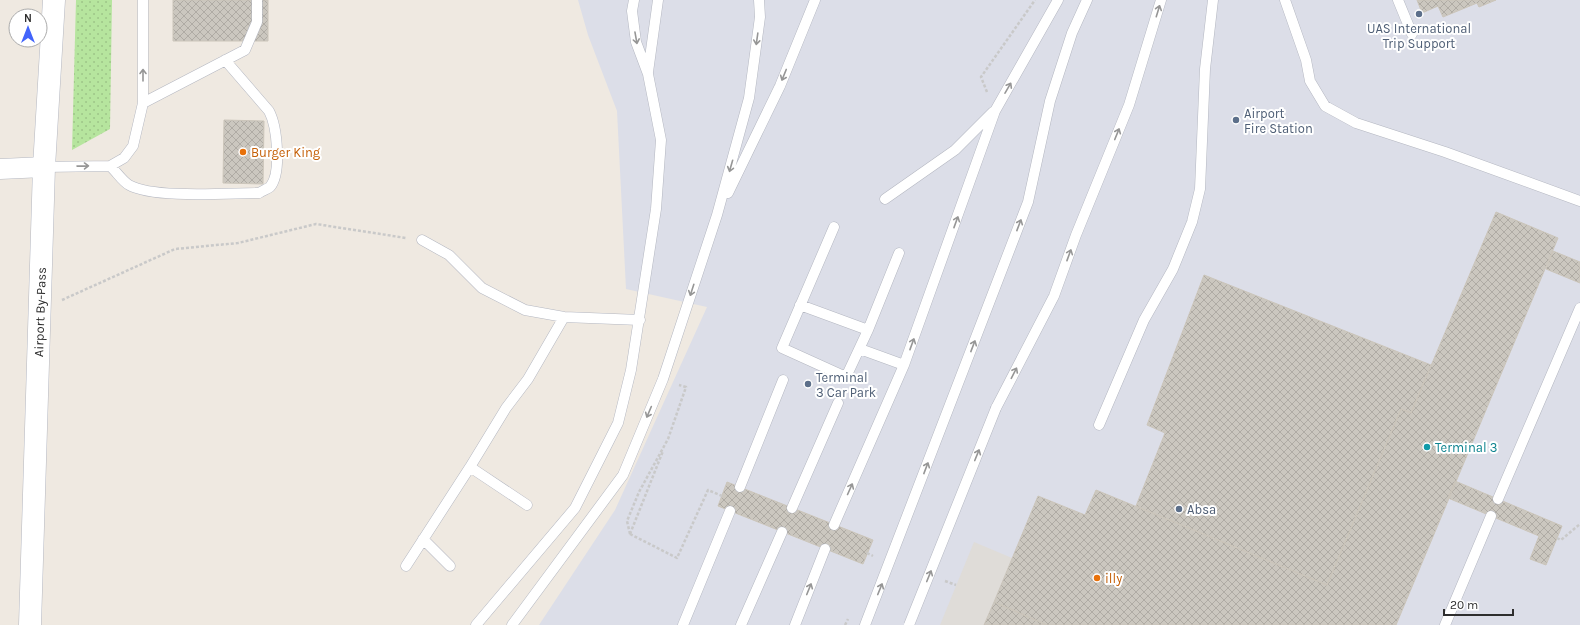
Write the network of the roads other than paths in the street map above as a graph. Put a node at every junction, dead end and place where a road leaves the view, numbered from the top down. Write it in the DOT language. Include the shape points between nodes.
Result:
graph roads {
  1 [pos="54,0"];
  2 [pos="142,0"];
  3 [pos="257,0"];
  4 [pos="634,0"];
  5 [pos="658,0"];
  6 [pos="759,0"];
  7 [pos="814,0"];
  8 [pos="1058,0"];
  9 [pos="1087,0"];
  10 [pos="1161,0"];
  11 [pos="1213,0"];
  12 [pos="1285,0"];
  13 [pos="1398,0"];
  14 [pos="1412,34"];
  15 [pos="225,60"];
  16 [pos="648,74"];
  17 [pos="143,103"];
  18 [pos="995,111"];
  19 [pos="110,166"];
  20 [pos="44,167"];
  21 [pos="0,169"];
  22 [pos="885,199"];
  23 [pos="1580,201"];
  24 [pos="717,216"];
  25 [pos="834,227"];
  26 [pos="422,240"];
  27 [pos="899,253"];
  28 [pos="800,305"];
  29 [pos="1580,308"];
  30 [pos="564,318"];
  31 [pos="640,320"];
  32 [pos="868,330"];
  33 [pos="860,349"];
  34 [pos="904,365"];
  35 [pos="783,380"];
  36 [pos="838,403"];
  37 [pos="1098,425"];
  38 [pos="470,467"];
  39 [pos="740,487"];
  40 [pos="1498,499"];
  41 [pos="527,505"];
  42 [pos="792,508"];
  43 [pos="730,511"];
  44 [pos="1491,516"];
  45 [pos="834,524"];
  46 [pos="782,532"];
  47 [pos="423,539"];
  48 [pos="825,549"];
  49 [pos="406,566"];
  50 [pos="450,566"];
  51 [pos="30,625"];
  52 [pos="476,625"];
  53 [pos="512,625"];
  54 [pos="683,625"];
  55 [pos="740,625"];
  56 [pos="795,625"];
  57 [pos="865,625"];
  58 [pos="909,625"];
  59 [pos="1445,625"];
  1 -- 20 [label="main road, Airport By-Pass"];
  17 -- 2 [label="lane, one-way"];
  3 -- 15 [label="lane" via="257,22 245,50"];
  4 -- 16 [label="lane, one-way" via="632,11 636,42"];
  5 -- 16 [label="lane"];
  6 -- 24 [label="lane, one-way" via="760,17 749,98"];
  7 -- 24 [label="lane, one-way" via="780,86"];
  18 -- 8 [label="lane, one-way"];
  57 -- 9 [label="lane, one-way" via="1028,202 1050,101 1072,33"];
  58 -- 10 [label="lane, one-way, bridge" via="996,408 1054,296 1128,105"];
  11 -- 37 [label="lane" via="1205,69 1200,189 1192,222 1173,269 1144,320"];
  12 -- 23 [label="lane" via="1306,60 1310,81 1325,106 1356,123"];
  13 -- 14 [label="lane"];
  15 -- 17 [label="lane"];
  15 -- 19 [label="lane" via="274,120 277,150 275,175 270,187 259,193 185,194 150,191 129,185"];
  16 -- 31 [label="lane" via="661,140 656,209"];
  17 -- 19 [label="lane" via="134,146 124,158"];
  18 -- 22 [label="lane" via="955,150"];
  34 -- 18 [label="lane, one-way"];
  20 -- 19 [label="lane, one-way"];
  20 -- 21 [label="street"];
  20 -- 51 [label="main road, Airport By-Pass"];
  24 -- 53 [label="lane, one-way" via="663,379 622,476"];
  25 -- 28 [label="lane"];
  26 -- 30 [label="lane" via="449,255 482,288 525,310"];
  27 -- 32 [label="lane"];
  28 -- 32 [label="lane"];
  28 -- 33 [label="lane" via="782,348 846,377"];
  29 -- 40 [label="lane"];
  30 -- 31 [label="lane"];
  30 -- 38 [label="lane" via="528,379 506,408"];
  31 -- 52 [label="lane" via="618,423 575,508"];
  32 -- 33 [label="lane"];
  33 -- 34 [label="lane"];
  45 -- 34 [label="lane, one-way"];
  35 -- 39 [label="lane"];
  36 -- 42 [label="lane"];
  38 -- 41 [label="lane"];
  38 -- 47 [label="lane"];
  43 -- 54 [label="lane"];
  44 -- 59 [label="lane"];
  46 -- 55 [label="lane"];
  47 -- 49 [label="lane"];
  47 -- 50 [label="lane"];
  56 -- 48 [label="lane, one-way"];
}
